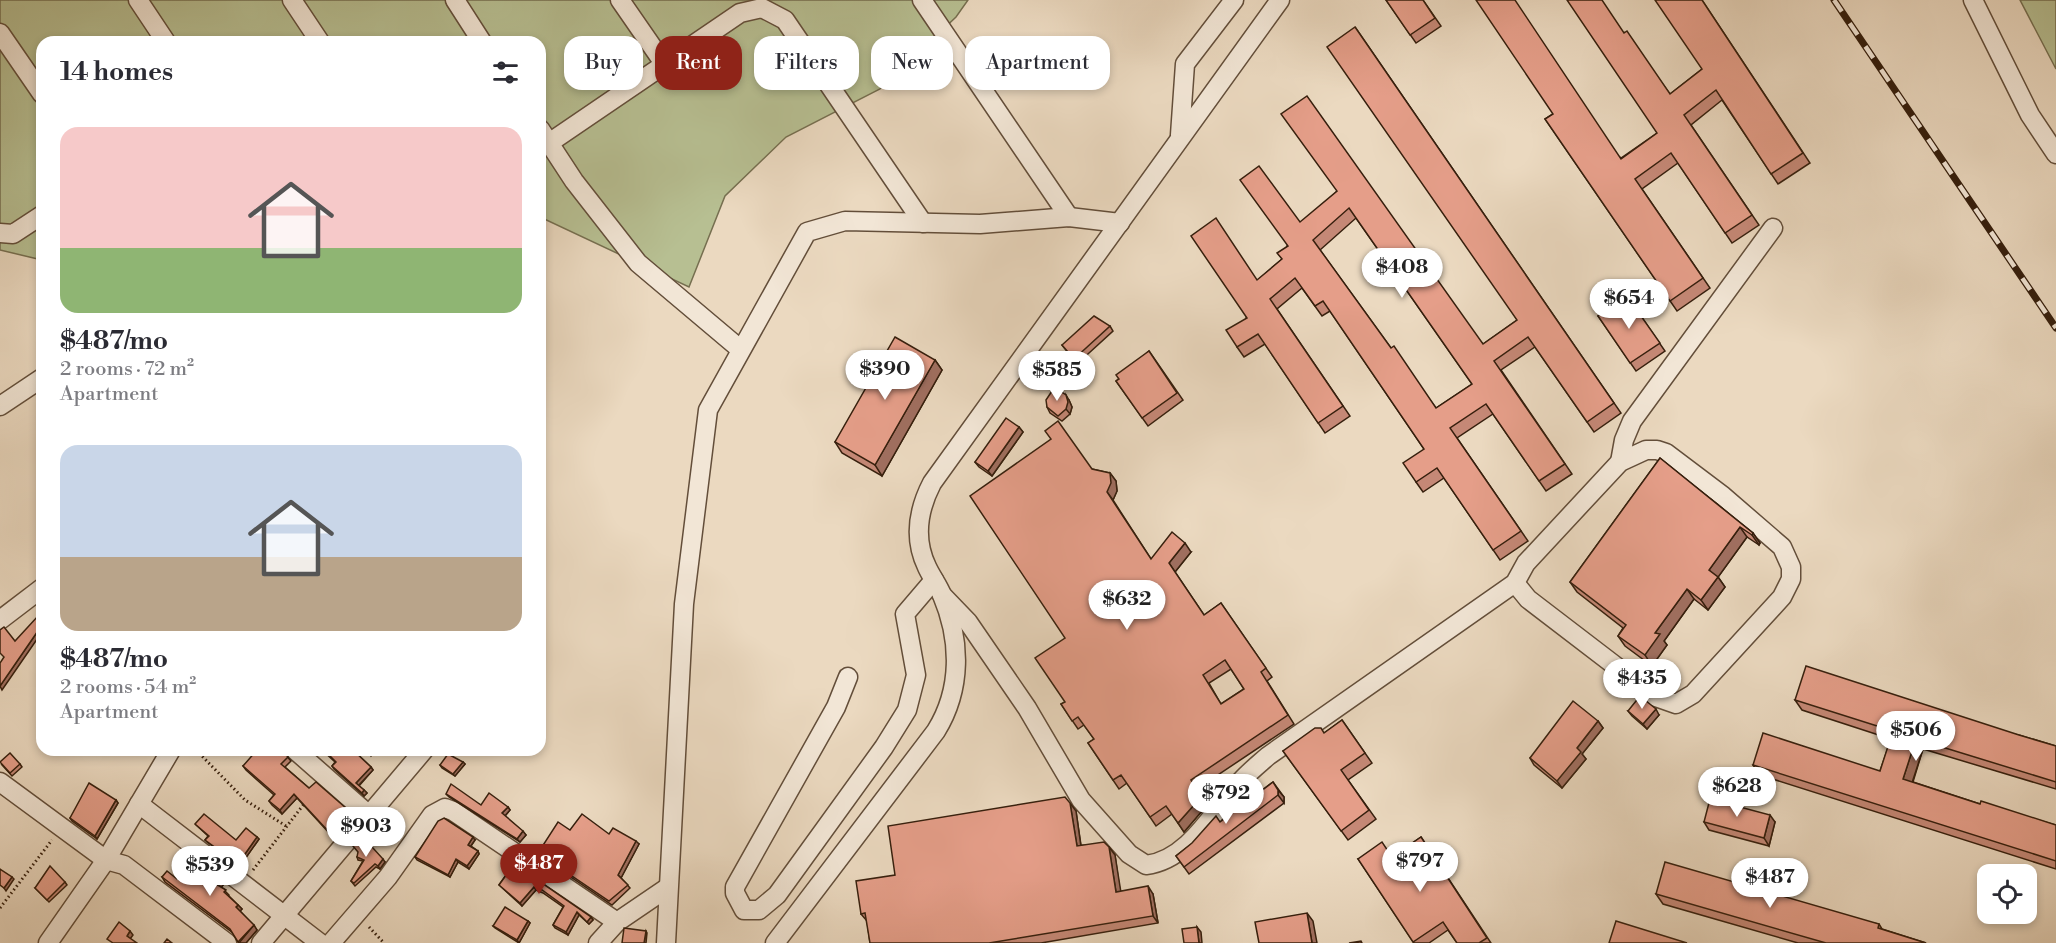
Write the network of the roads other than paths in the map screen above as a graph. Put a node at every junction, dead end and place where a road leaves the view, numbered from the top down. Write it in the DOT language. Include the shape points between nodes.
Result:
graph roads {
  1 [pos="138,0"];
  2 [pos="292,0"];
  3 [pos="455,0"];
  4 [pos="620,0"];
  5 [pos="922,0"];
  6 [pos="1280,0"];
  7 [pos="1973,0"];
  8 [pos="1231,1"];
  9 [pos="0,33"];
  10 [pos="162,36"];
  11 [pos="310,36"];
  12 [pos="478,36"];
  13 [pos="706,36"];
  14 [pos="655,51"];
  15 [pos="655,69"];
  16 [pos="36,85"];
  17 [pos="546,135"];
  18 [pos="1180,135"];
  19 [pos="546,138"];
  20 [pos="2056,154"];
  21 [pos="1069,217"];
  22 [pos="36,219"];
  23 [pos="922,223"];
  24 [pos="1120,223"];
  25 [pos="1773,228"];
  26 [pos="0,233"];
  27 [pos="740,349"];
  28 [pos="36,382"];
  29 [pos="0,406"];
  30 [pos="1620,462"];
  31 [pos="1515,583"];
  32 [pos="938,587"];
  33 [pos="36,593"];
  34 [pos="0,620"];
  35 [pos="848,677"];
  36 [pos="167,756"];
  37 [pos="302,756"];
  38 [pos="419,756"];
  39 [pos="0,782"];
  40 [pos="139,804"];
  41 [pos="369,815"];
  42 [pos="106,860"];
  43 [pos="667,888"];
  44 [pos="284,918"];
  45 [pos="617,922"];
  46 [pos="48,943"];
  47 [pos="227,943"];
  48 [pos="261,943"];
  49 [pos="320,943"];
  50 [pos="331,943"];
  51 [pos="598,943"];
  52 [pos="666,943"];
  53 [pos="775,943"];
  1 -- 10 [label="street"];
  2 -- 11 [label="street"];
  3 -- 12 [label="street"];
  4 -- 14 [label="street"];
  5 -- 21 [label="street"];
  6 -- 18 [label="street"];
  7 -- 20 [label="street" via="2030,115"];
  8 -- 18 [label="street" via="1185,64"];
  9 -- 16 [label="street"];
  13 -- 23 [label="street" via="740,13 762,8 785,20"];
  15 -- 17 [label="street"];
  18 -- 24 [label="street"];
  19 -- 27 [label="street" via="574,181 638,263"];
  21 -- 23 [label="street" via="980,224"];
  21 -- 24 [label="street"];
  22 -- 26 [label="street" via="13,234"];
  23 -- 27 [label="street" via="845,221 807,232"];
  24 -- 32 [label="street" via="932,483 921,504 920,542 925,564"];
  25 -- 30 [label="street" via="1632,421"];
  27 -- 43 [label="street" via="708,410 684,604"];
  28 -- 29 [label="street"];
  30 -- 31 [label="street" via="1526,563"];
  30 -- 31 [label="street" via="1646,450 1657,450 1722,495 1788,556 1791,579 1782,597 1693,694 1676,704 1656,697 1528,599"];
  31 -- 32 [label="street" via="1268,756 1241,781 1190,842 1168,859 1146,866 1129,854 1081,800 1027,708 968,622"];
  32 -- 35 [label="street" via="905,614 916,675 907,710 777,895 759,910 744,910 735,887 836,707"];
  32 -- 53 [label="street" via="954,639 957,668 945,717"];
  33 -- 34 [label="street"];
  36 -- 40 [label="street"];
  37 -- 41 [label="street"];
  38 -- 41 [label="street"];
  39 -- 42 [label="street"];
  40 -- 42 [label="street"];
  40 -- 44 [label="street"];
  41 -- 44 [label="street"];
  42 -- 46 [label="street"];
  42 -- 47 [label="street" via="124,865"];
  43 -- 45 [label="street"];
  43 -- 52 [label="street"];
  44 -- 48 [label="street"];
  44 -- 49 [label="street"];
  45 -- 50 [label="street" via="445,808 424,825 388,877"];
  45 -- 51 [label="street"];
}
